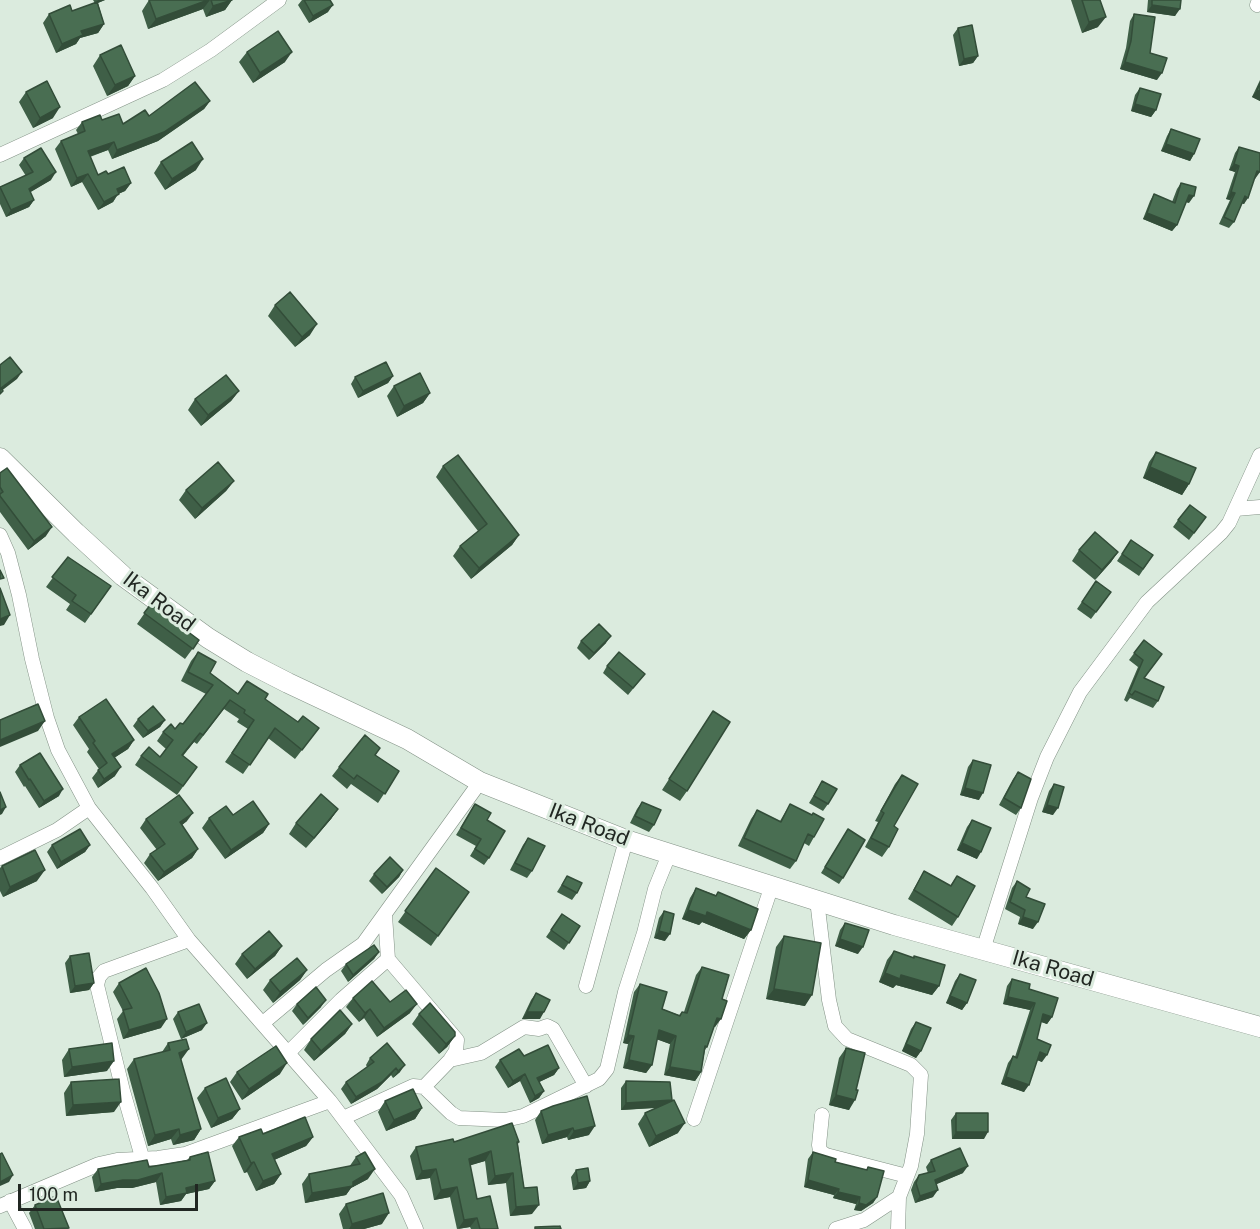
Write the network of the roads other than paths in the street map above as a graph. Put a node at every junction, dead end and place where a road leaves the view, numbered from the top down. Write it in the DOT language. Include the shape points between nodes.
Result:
graph roads {
  1 [pos="279,0"];
  2 [pos="0,155"];
  3 [pos="1260,454"];
  4 [pos="0,458"];
  5 [pos="1260,507"];
  6 [pos="1236,509"];
  7 [pos="0,536"];
  8 [pos="480,782"];
  9 [pos="89,808"];
  10 [pos="626,840"];
  11 [pos="670,852"];
  12 [pos="0,858"];
  13 [pos="772,885"];
  14 [pos="817,900"];
  15 [pos="385,915"];
  16 [pos="189,940"];
  17 [pos="983,950"];
  18 [pos="388,959"];
  19 [pos="586,986"];
  20 [pos="263,1023"];
  21 [pos="1260,1027"];
  22 [pos="288,1053"];
  23 [pos="450,1060"];
  24 [pos="586,1086"];
  25 [pos="424,1087"];
  26 [pos="330,1101"];
  27 [pos="822,1115"];
  28 [pos="343,1118"];
  29 [pos="694,1119"];
  30 [pos="142,1158"];
  31 [pos="907,1176"];
  32 [pos="899,1197"];
  33 [pos="5,1203"];
  34 [pos="25,1229"];
  35 [pos="416,1229"];
  36 [pos="836,1229"];
  37 [pos="898,1229"];
  1 -- 2 [label="street" via="163,80"];
  3 -- 6 [label="street"];
  4 -- 8 [label="street, Ika Road" via="123,576 207,638 288,683 407,739"];
  5 -- 6 [label="street"];
  6 -- 17 [label="street" via="1221,533 1147,602 1080,692 1047,756 1031,798"];
  7 -- 9 [label="street" via="19,595 47,718 58,750"];
  8 -- 10 [label="street, Ika Road"];
  8 -- 15 [label="street"];
  9 -- 12 [label="street" via="57,830"];
  9 -- 16 [label="street"];
  10 -- 11 [label="street, Ika Road"];
  10 -- 19 [label="street"];
  11 -- 13 [label="street, Ika Road"];
  11 -- 24 [label="street" via="627,985 607,1069"];
  13 -- 14 [label="street, Ika Road"];
  13 -- 29 [label="street"];
  14 -- 17 [label="street, Ika Road"];
  14 -- 31 [label="street" via="835,1026 847,1039 911,1065 921,1075 917,1134"];
  15 -- 18 [label="street"];
  15 -- 20 [label="street" via="356,950"];
  16 -- 20 [label="street"];
  16 -- 30 [label="street" via="104,971 97,985"];
  17 -- 21 [label="street, Ika Road"];
  18 -- 22 [label="street"];
  18 -- 23 [label="street" via="457,1040"];
  20 -- 22 [label="street"];
  22 -- 26 [label="street"];
  23 -- 24 [label="street" via="481,1053 524,1028 547,1026 553,1029"];
  23 -- 25 [label="street"];
  24 -- 25 [label="street" via="506,1120 459,1118"];
  25 -- 28 [label="street" via="403,1089"];
  26 -- 28 [label="street"];
  26 -- 30 [label="street" via="185,1154"];
  27 -- 31 [label="street" via="820,1151"];
  28 -- 35 [label="street" via="401,1195"];
  30 -- 33 [label="street" via="99,1164"];
  31 -- 32 [label="street"];
  32 -- 36 [label="street" via="864,1220"];
  32 -- 37 [label="street"];
  33 -- 34 [label="street"];
}
